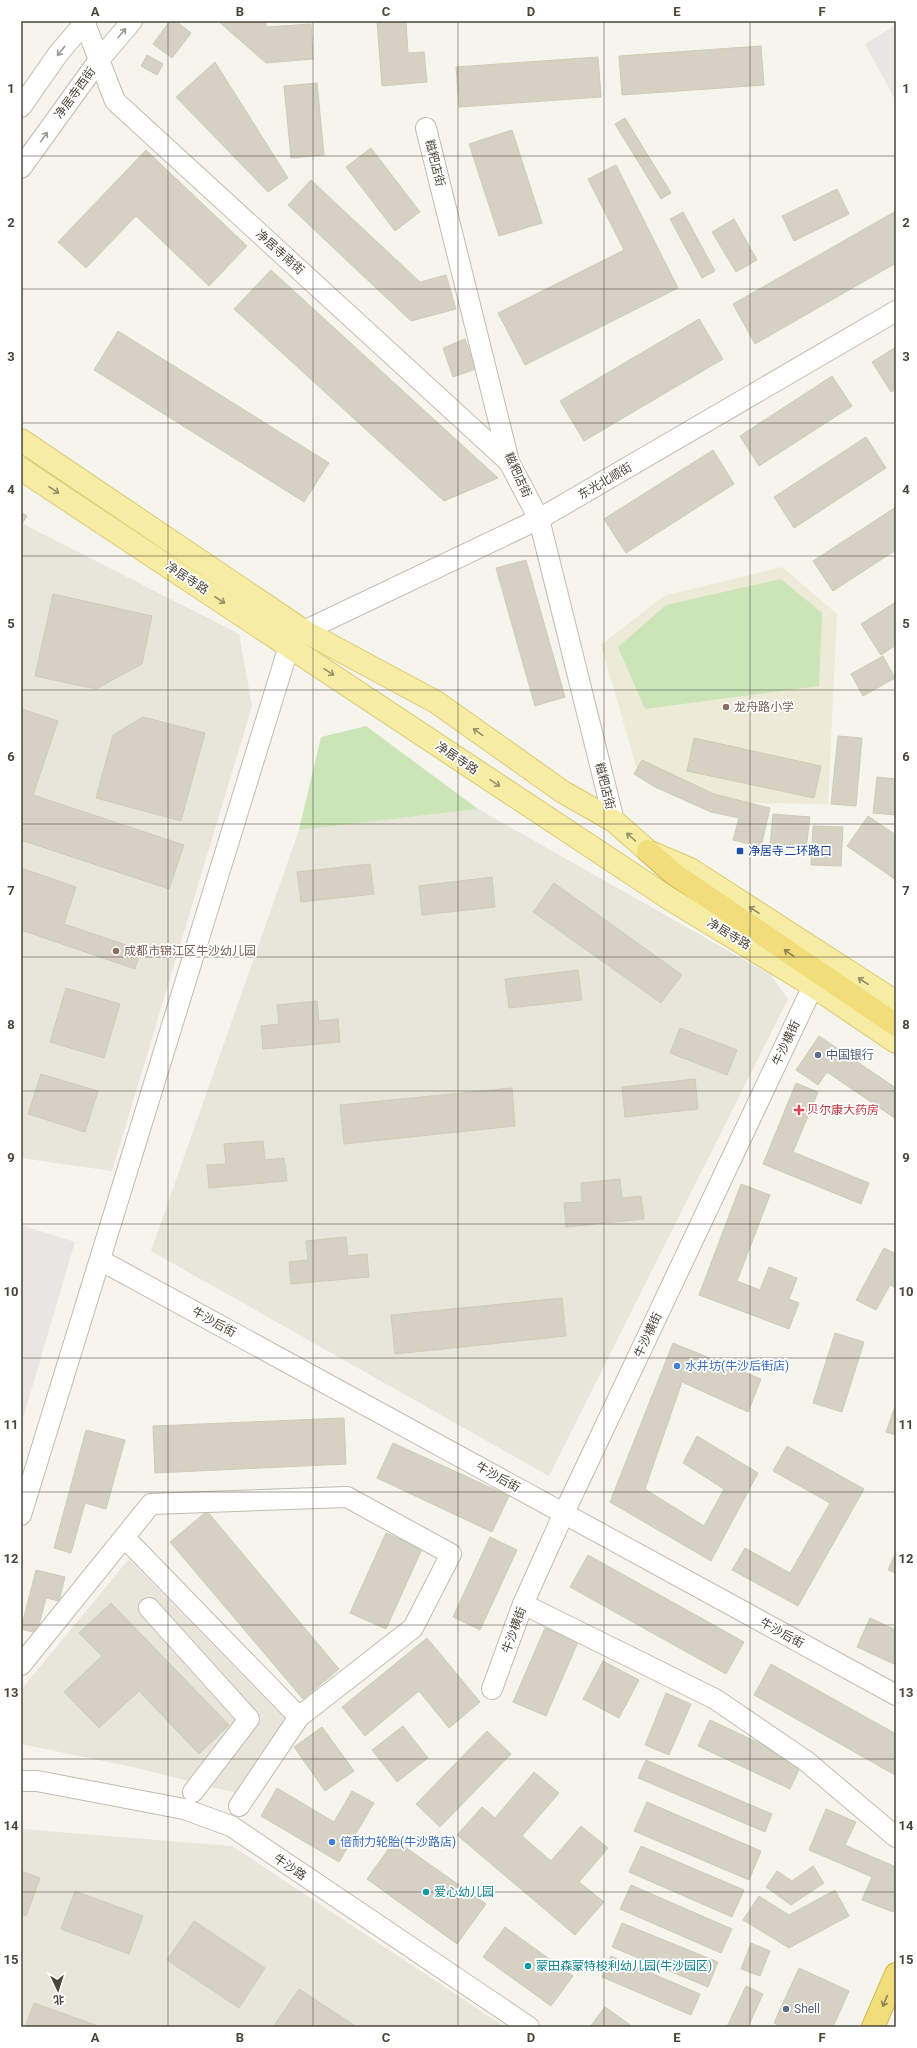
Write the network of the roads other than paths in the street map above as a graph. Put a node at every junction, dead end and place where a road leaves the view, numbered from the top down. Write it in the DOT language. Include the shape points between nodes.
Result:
graph roads {
  1 [pos="132,21"];
  2 [pos="85,22"];
  3 [pos="99,60"];
  4 [pos="21,107"];
  5 [pos="426,128"];
  6 [pos="21,168"];
  7 [pos="896,311"];
  8 [pos="21,440"];
  9 [pos="509,462"];
  10 [pos="21,469"];
  11 [pos="539,519"];
  12 [pos="297,639"];
  13 [pos="614,821"];
  14 [pos="648,852"];
  15 [pos="813,986"];
  16 [pos="896,1002"];
  17 [pos="887,1020"];
  18 [pos="896,1042"];
  19 [pos="100,1260"];
  20 [pos="564,1513"];
  21 [pos="21,1515"];
  22 [pos="125,1538"];
  23 [pos="523,1604"];
  24 [pos="149,1608"];
  25 [pos="21,1665"];
  26 [pos="492,1689"];
  27 [pos="896,1696"];
  28 [pos="299,1717"];
  29 [pos="21,1781"];
  30 [pos="193,1792"];
  31 [pos="239,1806"];
  32 [pos="896,1837"];
  33 [pos="896,1974"];
  34 [pos="529,2027"];
  35 [pos="874,2027"];
  3 -- 1 [label="street, 净居寺西街, one-way"];
  2 -- 3 [label="street, 净居寺南街"];
  2 -- 4 [label="street, one-way" via="58,54"];
  6 -- 3 [label="street, 净居寺西街, one-way"];
  3 -- 9 [label="street, 净居寺南街" via="115,101"];
  5 -- 9 [label="street, 糍粑店街"];
  7 -- 11 [label="street, 东光北顺街"];
  8 -- 12 [label="main road, 净居寺路"];
  9 -- 11 [label="street, 糍粑店街"];
  10 -- 12 [label="main road, 净居寺路, one-way"];
  11 -- 12 [label="street, 东光北顺街"];
  11 -- 13 [label="street, 糍粑店街"];
  13 -- 12 [label="main road, 净居寺路, one-way" via="563,792 436,702"];
  12 -- 15 [label="main road, 净居寺路, one-way" via="670,899"];
  12 -- 19 [label="street"];
  14 -- 13 [label="main road, 净居寺路, one-way"];
  16 -- 14 [label="main road, 净居寺路, one-way" via="690,869"];
  17 -- 14 [label="highway, one-way" via="674,874"];
  15 -- 18 [label="main road, 净居寺路"];
  15 -- 20 [label="street, 牛沙横街"];
  19 -- 20 [label="street, 牛沙后街"];
  19 -- 21 [label="street"];
  20 -- 23 [label="street, 牛沙横街"];
  20 -- 27 [label="street, 牛沙后街"];
  22 -- 25 [label="street"];
  22 -- 28 [label="street"];
  22 -- 28 [label="street" via="151,1504 347,1497 451,1554 413,1628"];
  23 -- 26 [label="street, 牛沙横街"];
  23 -- 32 [label="street" via="715,1699 806,1762"];
  24 -- 30 [label="street" via="249,1719"];
  28 -- 31 [label="street"];
  29 -- 34 [label="street, 牛沙路" via="37,1781 184,1809 231,1826"];
  33 -- 35 [label="highway, one-way"];
}
